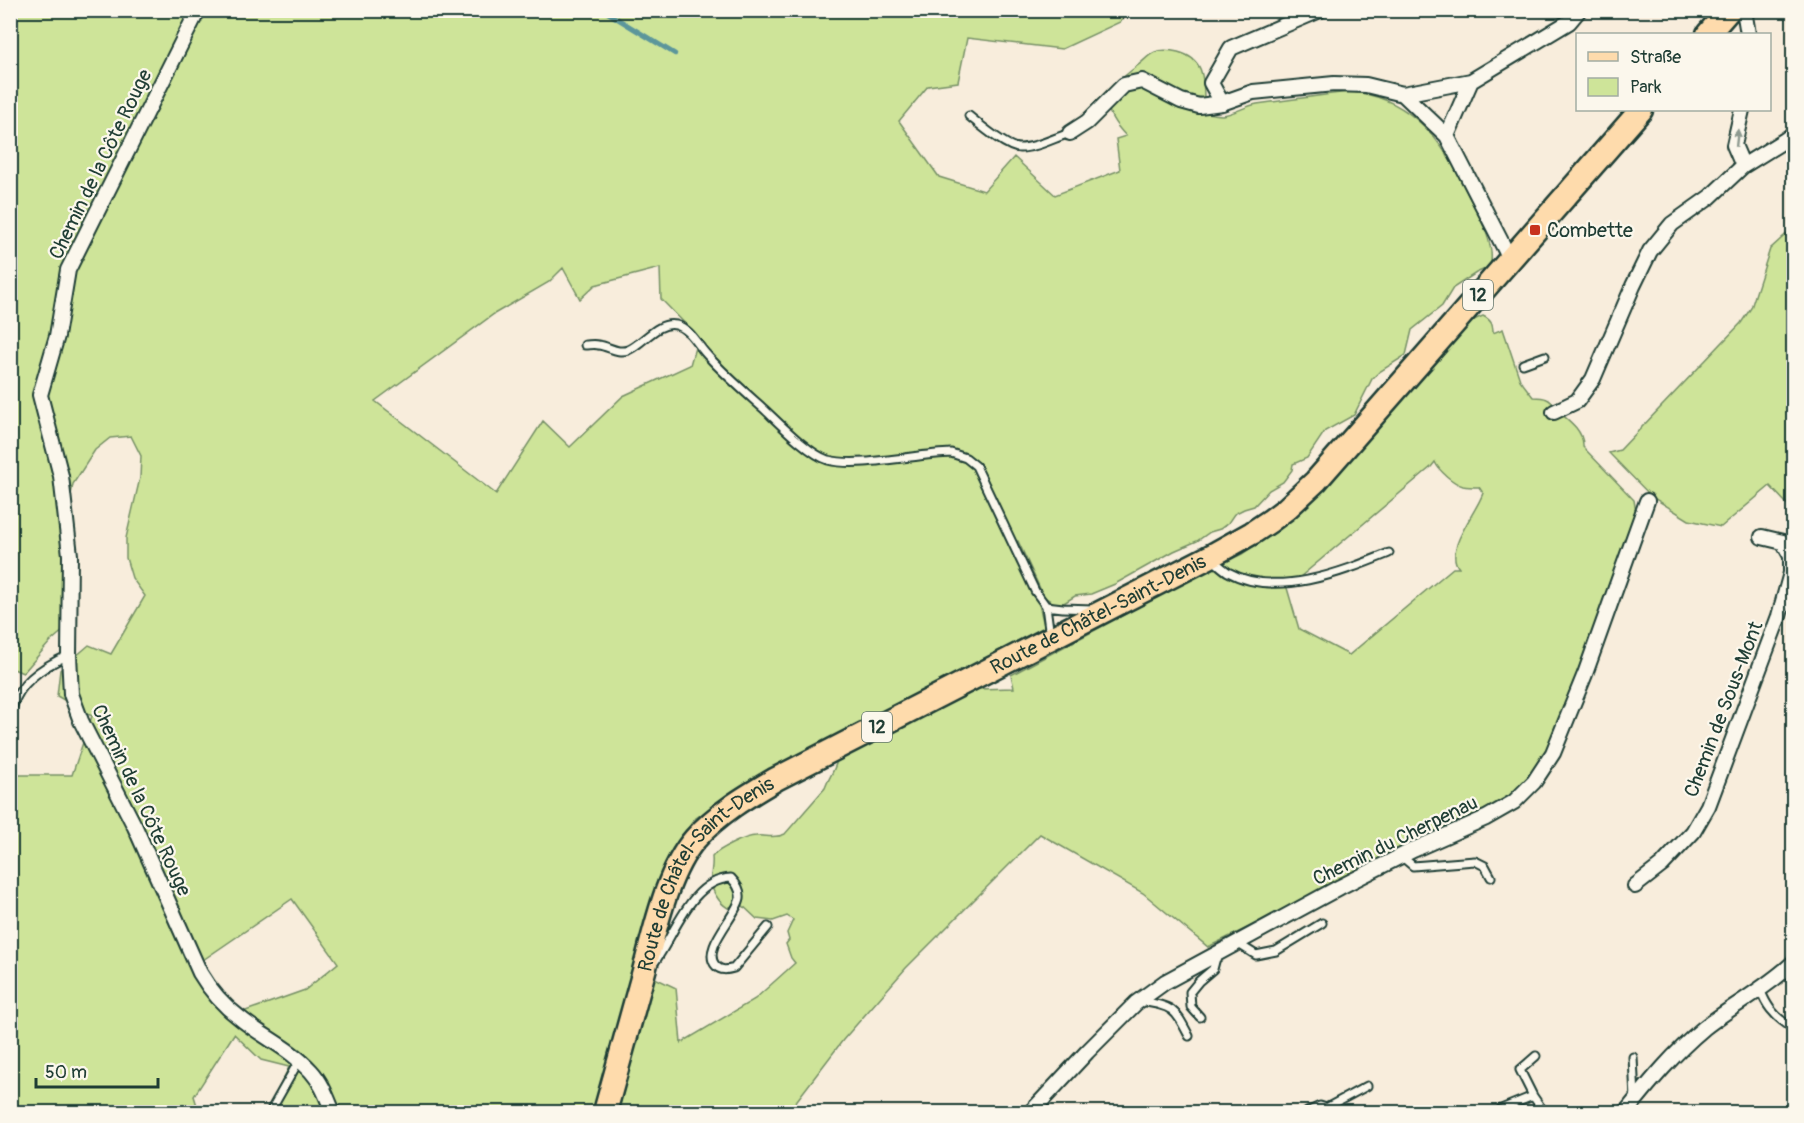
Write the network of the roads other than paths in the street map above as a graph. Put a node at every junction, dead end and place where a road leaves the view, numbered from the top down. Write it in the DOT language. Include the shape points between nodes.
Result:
graph roads {
  1 [pos="198,10"];
  2 [pos="1320,10"];
  3 [pos="1579,10"];
  4 [pos="1729,10"];
  5 [pos="1744,10"];
  6 [pos="1709,33"];
  7 [pos="1748,33"];
  8 [pos="1471,81"];
  9 [pos="1403,94"];
  10 [pos="1222,103"];
  11 [pos="1640,111"];
  12 [pos="1742,111"];
  13 [pos="969,116"];
  14 [pos="1070,133"];
  15 [pos="1794,133"];
  16 [pos="1447,136"];
  17 [pos="1743,166"];
  18 [pos="1510,259"];
  19 [pos="585,345"];
  20 [pos="1545,356"];
  21 [pos="1523,364"];
  22 [pos="1554,412"];
  23 [pos="1647,501"];
  24 [pos="1762,537"];
  25 [pos="1389,553"];
  26 [pos="1209,557"];
  27 [pos="1046,606"];
  28 [pos="1107,609"];
  29 [pos="1050,638"];
  30 [pos="69,655"];
  31 [pos="13,706"];
  32 [pos="1401,856"];
  33 [pos="1491,877"];
  34 [pos="1635,886"];
  35 [pos="1322,922"];
  36 [pos="768,927"];
  37 [pos="1237,944"];
  38 [pos="1217,954"];
  39 [pos="1794,962"];
  40 [pos="642,976"];
  41 [pos="1760,989"];
  42 [pos="1139,1000"];
  43 [pos="1200,1017"];
  44 [pos="1788,1025"];
  45 [pos="1189,1036"];
  46 [pos="1536,1056"];
  47 [pos="1633,1057"];
  48 [pos="300,1059"];
  49 [pos="1367,1086"];
  50 [pos="1533,1096"];
  51 [pos="1630,1107"];
  52 [pos="1501,1109"];
  53 [pos="1039,1110"];
  54 [pos="1327,1110"];
  55 [pos="270,1113"];
  56 [pos="333,1113"];
  57 [pos="606,1113"];
  58 [pos="1307,1113"];
  59 [pos="1544,1113"];
  1 -- 30 [label="street, Chemin de la Côte Rouge" via="68,270 57,336 40,394 61,476 68,544"];
  2 -- 10 [label="street" via="1231,48 1211,83"];
  3 -- 8 [label="street" via="1569,22"];
  4 -- 6 [label="main road"];
  5 -- 7 [label="street"];
  8 -- 9 [label="street"];
  8 -- 16 [label="street"];
  9 -- 10 [label="street" via="1366,85 1334,84 1252,92"];
  9 -- 16 [label="street"];
  10 -- 14 [label="street" via="1199,106 1142,81 1124,85 1088,122"];
  11 -- 18 [label="main road, Route de Châtel-Saint-Denis / 12"];
  17 -- 12 [label="street, one-way" via="1734,145"];
  13 -- 14 [label="lane" via="1018,149"];
  15 -- 17 [label="street"];
  16 -- 18 [label="street"];
  17 -- 22 [label="street" via="1710,197 1672,224 1650,251 1593,379 1577,401"];
  18 -- 26 [label="main road, Route de Châtel-Saint-Denis / 12" via="1316,481 1252,534"];
  19 -- 27 [label="lane" via="619,352 628,350 658,328 674,325 686,329 708,356 801,444 827,460 854,463 951,453 966,458 976,466 1035,591"];
  20 -- 21 [label="lane"];
  23 -- 32 [label="street, Chemin du Cherpenau" via="1581,684 1553,753 1534,782 1514,802 1486,819"];
  24 -- 34 [label="street, Chemin de Sous-Mont" via="1783,542 1791,556 1791,573 1779,616 1708,806 1693,832"];
  25 -- 26 [label="lane" via="1313,580 1281,583 1253,581 1228,572"];
  26 -- 28 [label="main road, Route de Châtel-Saint-Denis / 12"];
  27 -- 28 [label="lane"];
  27 -- 29 [label="lane"];
  28 -- 29 [label="main road, Route de Châtel-Saint-Denis / 12"];
  29 -- 40 [label="main road, Route de Châtel-Saint-Denis / 12" via="776,779 714,819 693,841 675,871"];
  30 -- 31 [label="lane" via="52,662 28,681"];
  30 -- 48 [label="street, Chemin de la Côte Rouge" via="71,694 81,721 135,826 200,973 239,1018"];
  32 -- 33 [label="lane" via="1413,866 1475,861 1485,866"];
  32 -- 37 [label="street, Chemin du Cherpenau"];
  35 -- 37 [label="lane" via="1276,951 1256,956"];
  36 -- 40 [label="lane" via="734,968 721,969 715,964 711,954 740,898 738,885 731,878 720,878 706,886 688,906 660,956"];
  37 -- 38 [label="street, Chemin du Cherpenau"];
  38 -- 42 [label="street, Chemin du Cherpenau"];
  38 -- 43 [label="lane" via="1214,969 1190,992 1191,1007"];
  39 -- 41 [label="street"];
  40 -- 57 [label="main road, Route de Châtel-Saint-Denis / 12"];
  41 -- 44 [label="lane" via="1765,1003"];
  41 -- 51 [label="street" via="1705,1028 1664,1066"];
  42 -- 45 [label="lane" via="1176,1012"];
  42 -- 53 [label="street, Chemin du Cherpenau" via="1087,1052"];
  46 -- 50 [label="lane" via="1520,1070"];
  47 -- 51 [label="lane"];
  48 -- 55 [label="lane"];
  48 -- 56 [label="street, Chemin de la Côte Rouge" via="324,1090"];
  49 -- 54 [label="lane"];
  50 -- 52 [label="lane"];
  50 -- 59 [label="lane"];
  54 -- 58 [label="lane" via="1320,1106"];
}
